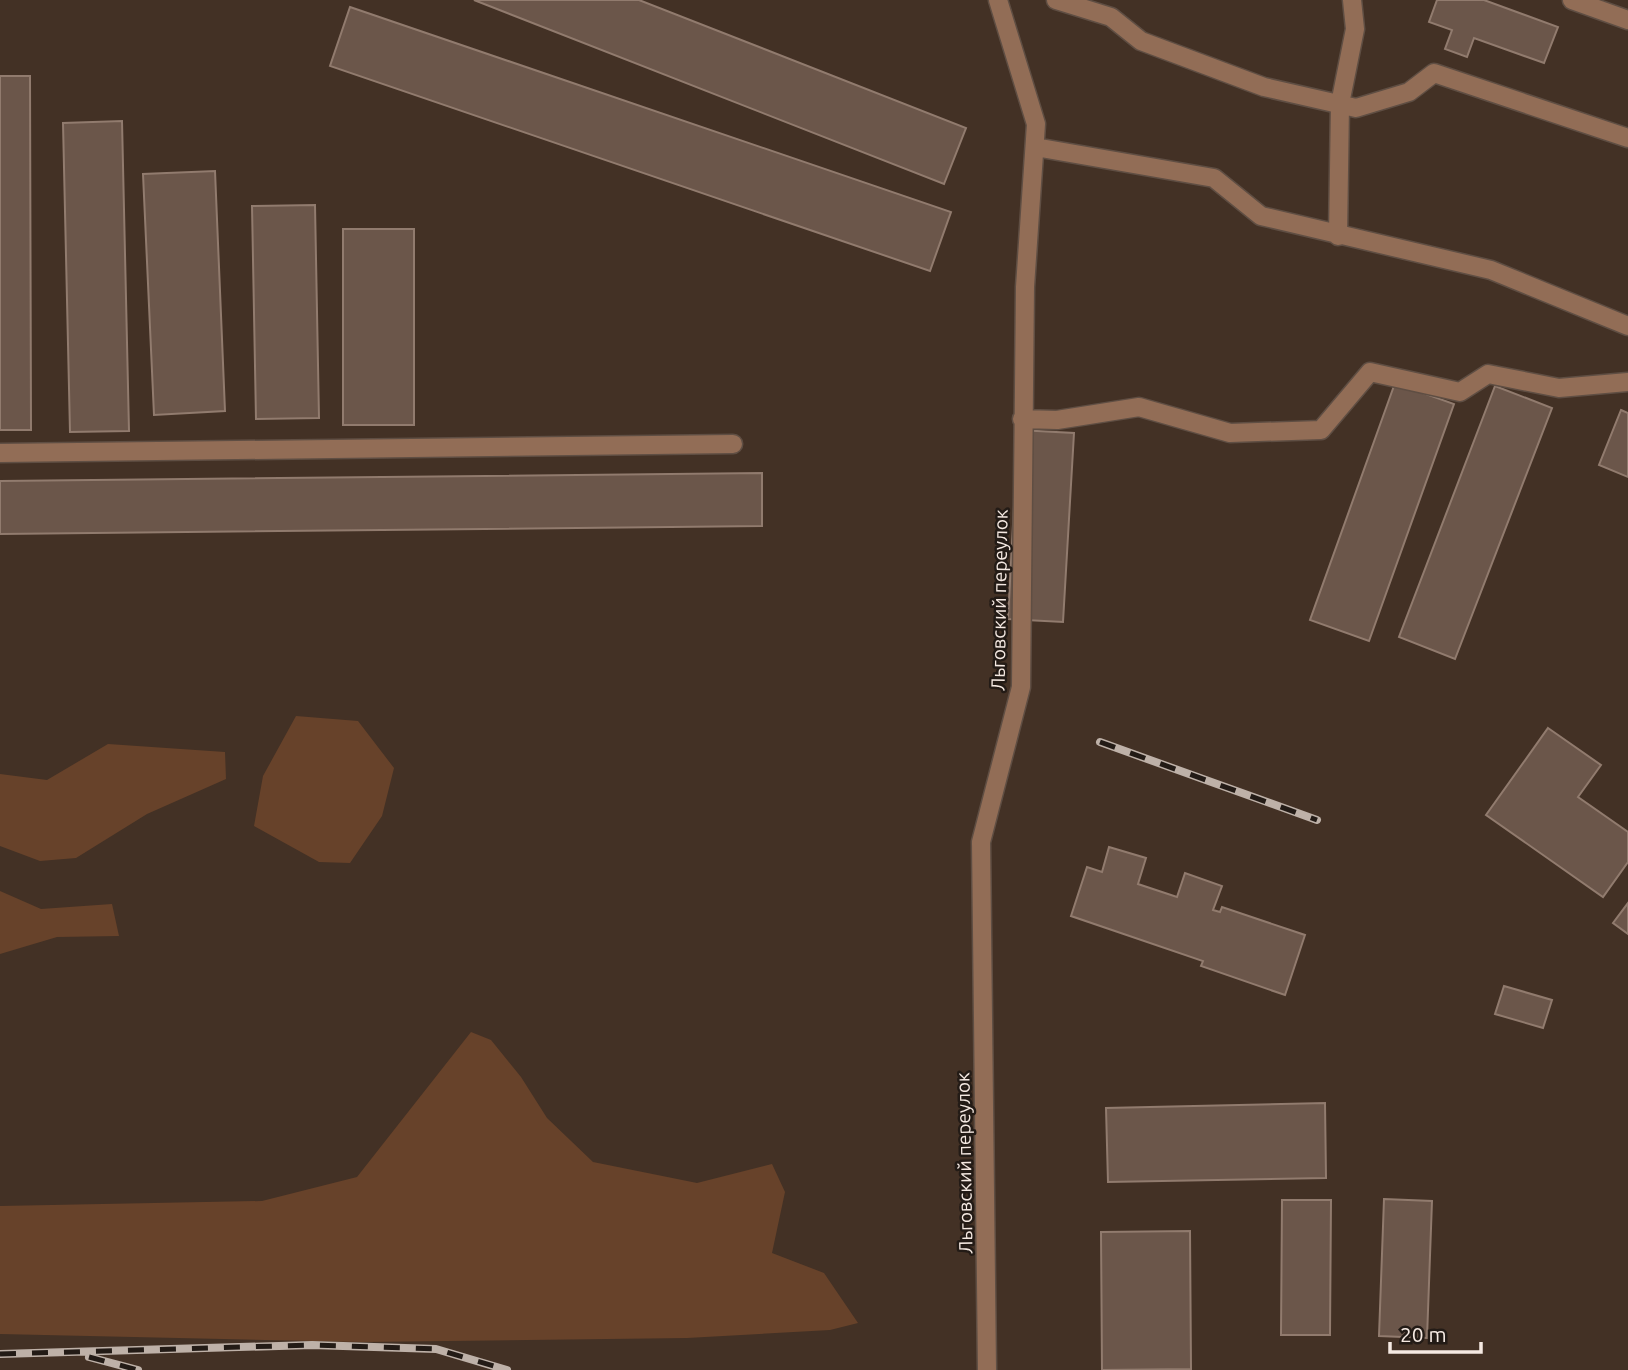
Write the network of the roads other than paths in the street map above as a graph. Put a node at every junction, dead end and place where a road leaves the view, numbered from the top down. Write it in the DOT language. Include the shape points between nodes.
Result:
graph roads {
  1 [pos="998,0"];
  2 [pos="1056,0"];
  3 [pos="1352,0"];
  4 [pos="1572,0"];
  5 [pos="1628,20"];
  6 [pos="1340,104"];
  7 [pos="1628,138"];
  8 [pos="1035,148"];
  9 [pos="1338,236"];
  10 [pos="1628,327"];
  11 [pos="1628,382"];
  12 [pos="1022,419"];
  13 [pos="733,444"];
  14 [pos="0,453"];
  15 [pos="987,1370"];
  1 -- 8 [label="street, Льговский переулок" via="1036,124"];
  2 -- 6 [label="street" via="1111,17 1141,41 1264,87"];
  3 -- 6 [label="street" via="1355,29"];
  4 -- 5 [label="street"];
  6 -- 7 [label="street" via="1356,108 1409,92 1434,73"];
  6 -- 9 [label="street"];
  8 -- 9 [label="street" via="1214,178 1261,216"];
  8 -- 12 [label="street, Льговский переулок"];
  9 -- 10 [label="street" via="1491,270"];
  11 -- 12 [label="street" via="1559,388 1488,374 1460,392 1370,372 1321,430 1230,433 1139,407 1056,420"];
  12 -- 15 [label="street, Льговский переулок" via="1021,687 981,842"];
  13 -- 14 [label="street"];
}
